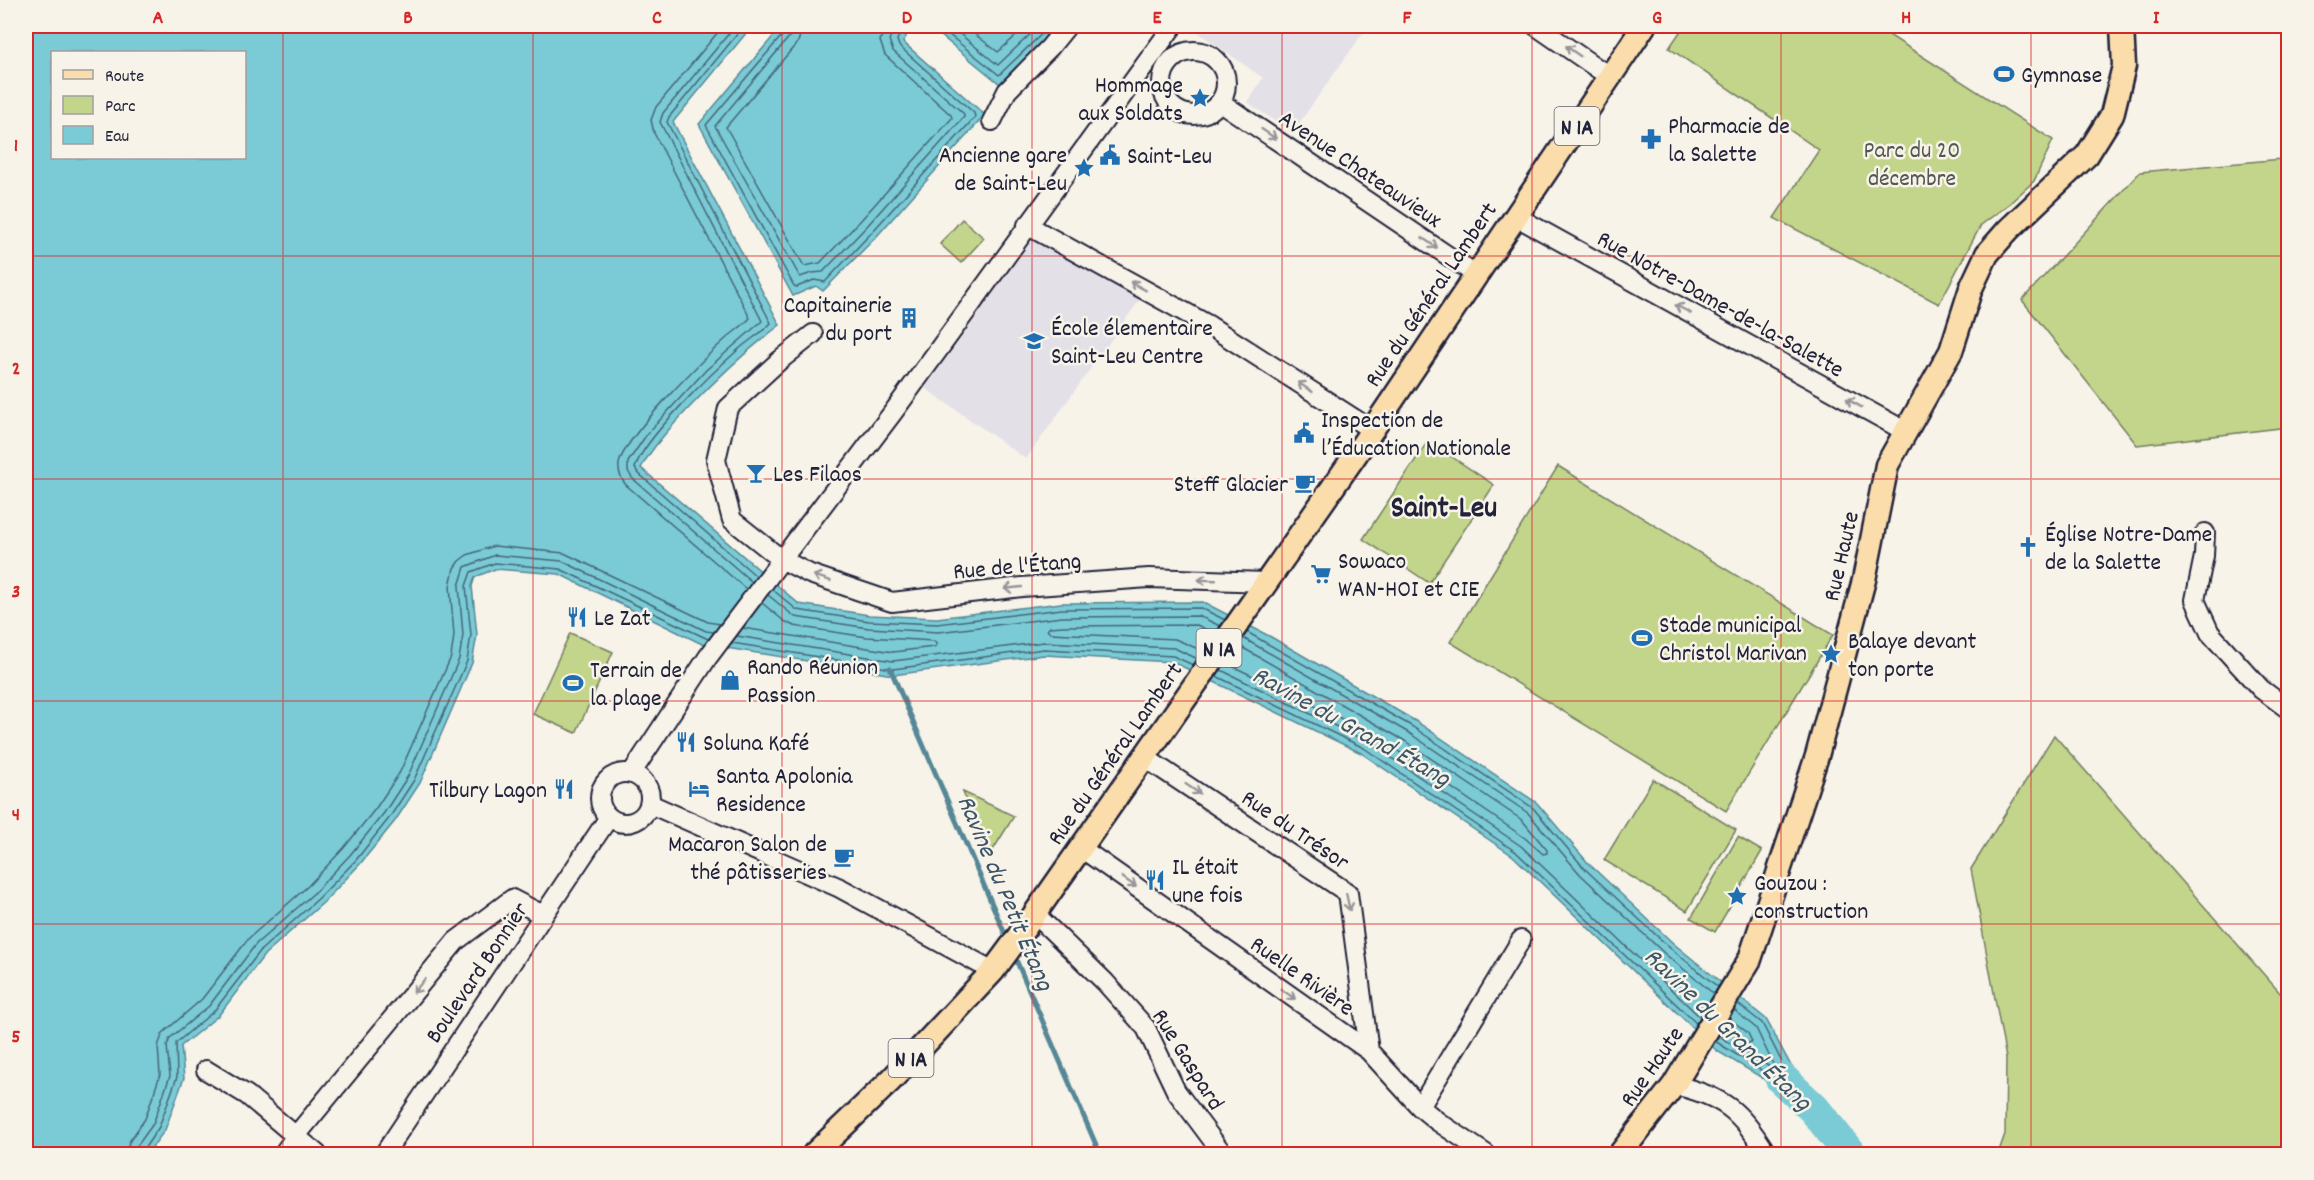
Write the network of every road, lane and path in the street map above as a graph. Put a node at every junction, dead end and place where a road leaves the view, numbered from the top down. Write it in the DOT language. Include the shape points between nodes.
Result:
graph roads {
  1 [pos="1067,26"];
  2 [pos="1173,26"];
  3 [pos="1536,26"];
  4 [pos="1644,26"];
  5 [pos="2122,26"];
  6 [pos="1160,59"];
  7 [pos="1610,77"];
  8 [pos="1220,102"];
  9 [pos="992,121"];
  10 [pos="1515,216"];
  11 [pos="1027,225"];
  12 [pos="1475,274"];
  13 [pos="813,334"];
  14 [pos="1372,430"];
  15 [pos="1905,431"];
  16 [pos="2205,533"];
  17 [pos="777,565"];
  18 [pos="1266,582"];
  19 [pos="2289,709"];
  20 [pos="1144,757"];
  21 [pos="630,774"];
  22 [pos="650,804"];
  23 [pos="609,817"];
  24 [pos="1081,848"];
  25 [pos="543,915"];
  26 [pos="1031,920"];
  27 [pos="1521,940"];
  28 [pos="998,965"];
  29 [pos="1369,1051"];
  30 [pos="206,1071"];
  31 [pos="1674,1085"];
  32 [pos="1420,1107"];
  33 [pos="295,1137"];
  34 [pos="283,1155"];
  35 [pos="317,1155"];
  36 [pos="384,1155"];
  37 [pos="814,1155"];
  38 [pos="1223,1155"];
  39 [pos="1486,1155"];
  40 [pos="1620,1155"];
  41 [pos="1767,1155"];
  1 -- 9 [label="street" via="1007,92"];
  2 -- 6 [label="street"];
  7 -- 3 [label="street, one-way"];
  4 -- 7 [label="main road, Rue du Général Lambert / N 1A"];
  5 -- 15 [label="main road, Rue Haute" via="2124,66 2112,115 2087,155 1987,254 1971,288 1951,351"];
  6 -- 8 [label="street" via="1163,94 1176,110 1196,116"];
  6 -- 8 [label="street" via="1198,51 1217,60 1226,79"];
  6 -- 11 [label="street"];
  7 -- 10 [label="main road, Rue du Général Lambert / N 1A"];
  8 -- 12 [label="street, Avenue Chateauvieux, one-way"];
  10 -- 12 [label="main road, Rue du Général Lambert / N 1A"];
  15 -- 10 [label="street, Rue Notre-Dame-de-la-Salette, one-way"];
  14 -- 11 [label="street, one-way" via="1210,326"];
  11 -- 17 [label="street" via="894,411"];
  12 -- 14 [label="main road, Rue du Général Lambert / N 1A"];
  13 -- 17 [label="street, Rue de l'Étang" via="728,408 716,460 732,520"];
  14 -- 18 [label="main road, Rue du Général Lambert / N 1A"];
  15 -- 31 [label="main road, Rue Haute" via="1887,465 1864,580 1816,756 1750,959"];
  16 -- 19 [label="street" via="2195,600 2210,633 2261,689"];
  18 -- 17 [label="street, Rue de l'Étang, one-way" via="1149,578 892,602"];
  17 -- 21 [label="street" via="708,657"];
  18 -- 20 [label="main road, Rue du Général Lambert / N 1A"];
  20 -- 24 [label="main road, Rue du Général Lambert / N 1A"];
  20 -- 29 [label="street, Rue du Trésor, one-way" via="1348,893"];
  21 -- 22 [label="street" via="642,780 650,791"];
  21 -- 23 [label="street" via="617,774 607,781 601,793 601,806"];
  22 -- 23 [label="street" via="644,815 633,822 620,823"];
  22 -- 28 [label="street" via="840,888"];
  23 -- 25 [label="street, Boulevard Bonnier"];
  24 -- 26 [label="main road, Rue du Général Lambert / N 1A"];
  24 -- 29 [label="street, Ruelle Rivière, one-way"];
  25 -- 33 [label="street, one-way" via="512,899 456,941"];
  25 -- 36 [label="street, Boulevard Bonnier"];
  26 -- 28 [label="main road, Rue du Général Lambert / N 1A"];
  26 -- 38 [label="street, Rue Gaspard" via="1106,982 1146,1028 1176,1091"];
  27 -- 32 [label="street"];
  28 -- 37 [label="main road, Rue du Général Lambert / N 1A" via="891,1080"];
  29 -- 32 [label="street, Ruelle Rivière"];
  30 -- 33 [label="street" via="247,1095"];
  31 -- 40 [label="main road, Rue Haute"];
  31 -- 41 [label="street" via="1704,1092 1729,1106"];
  32 -- 39 [label="street, Ruelle Rivière"];
  33 -- 34 [label="street"];
  33 -- 35 [label="street"];
}
